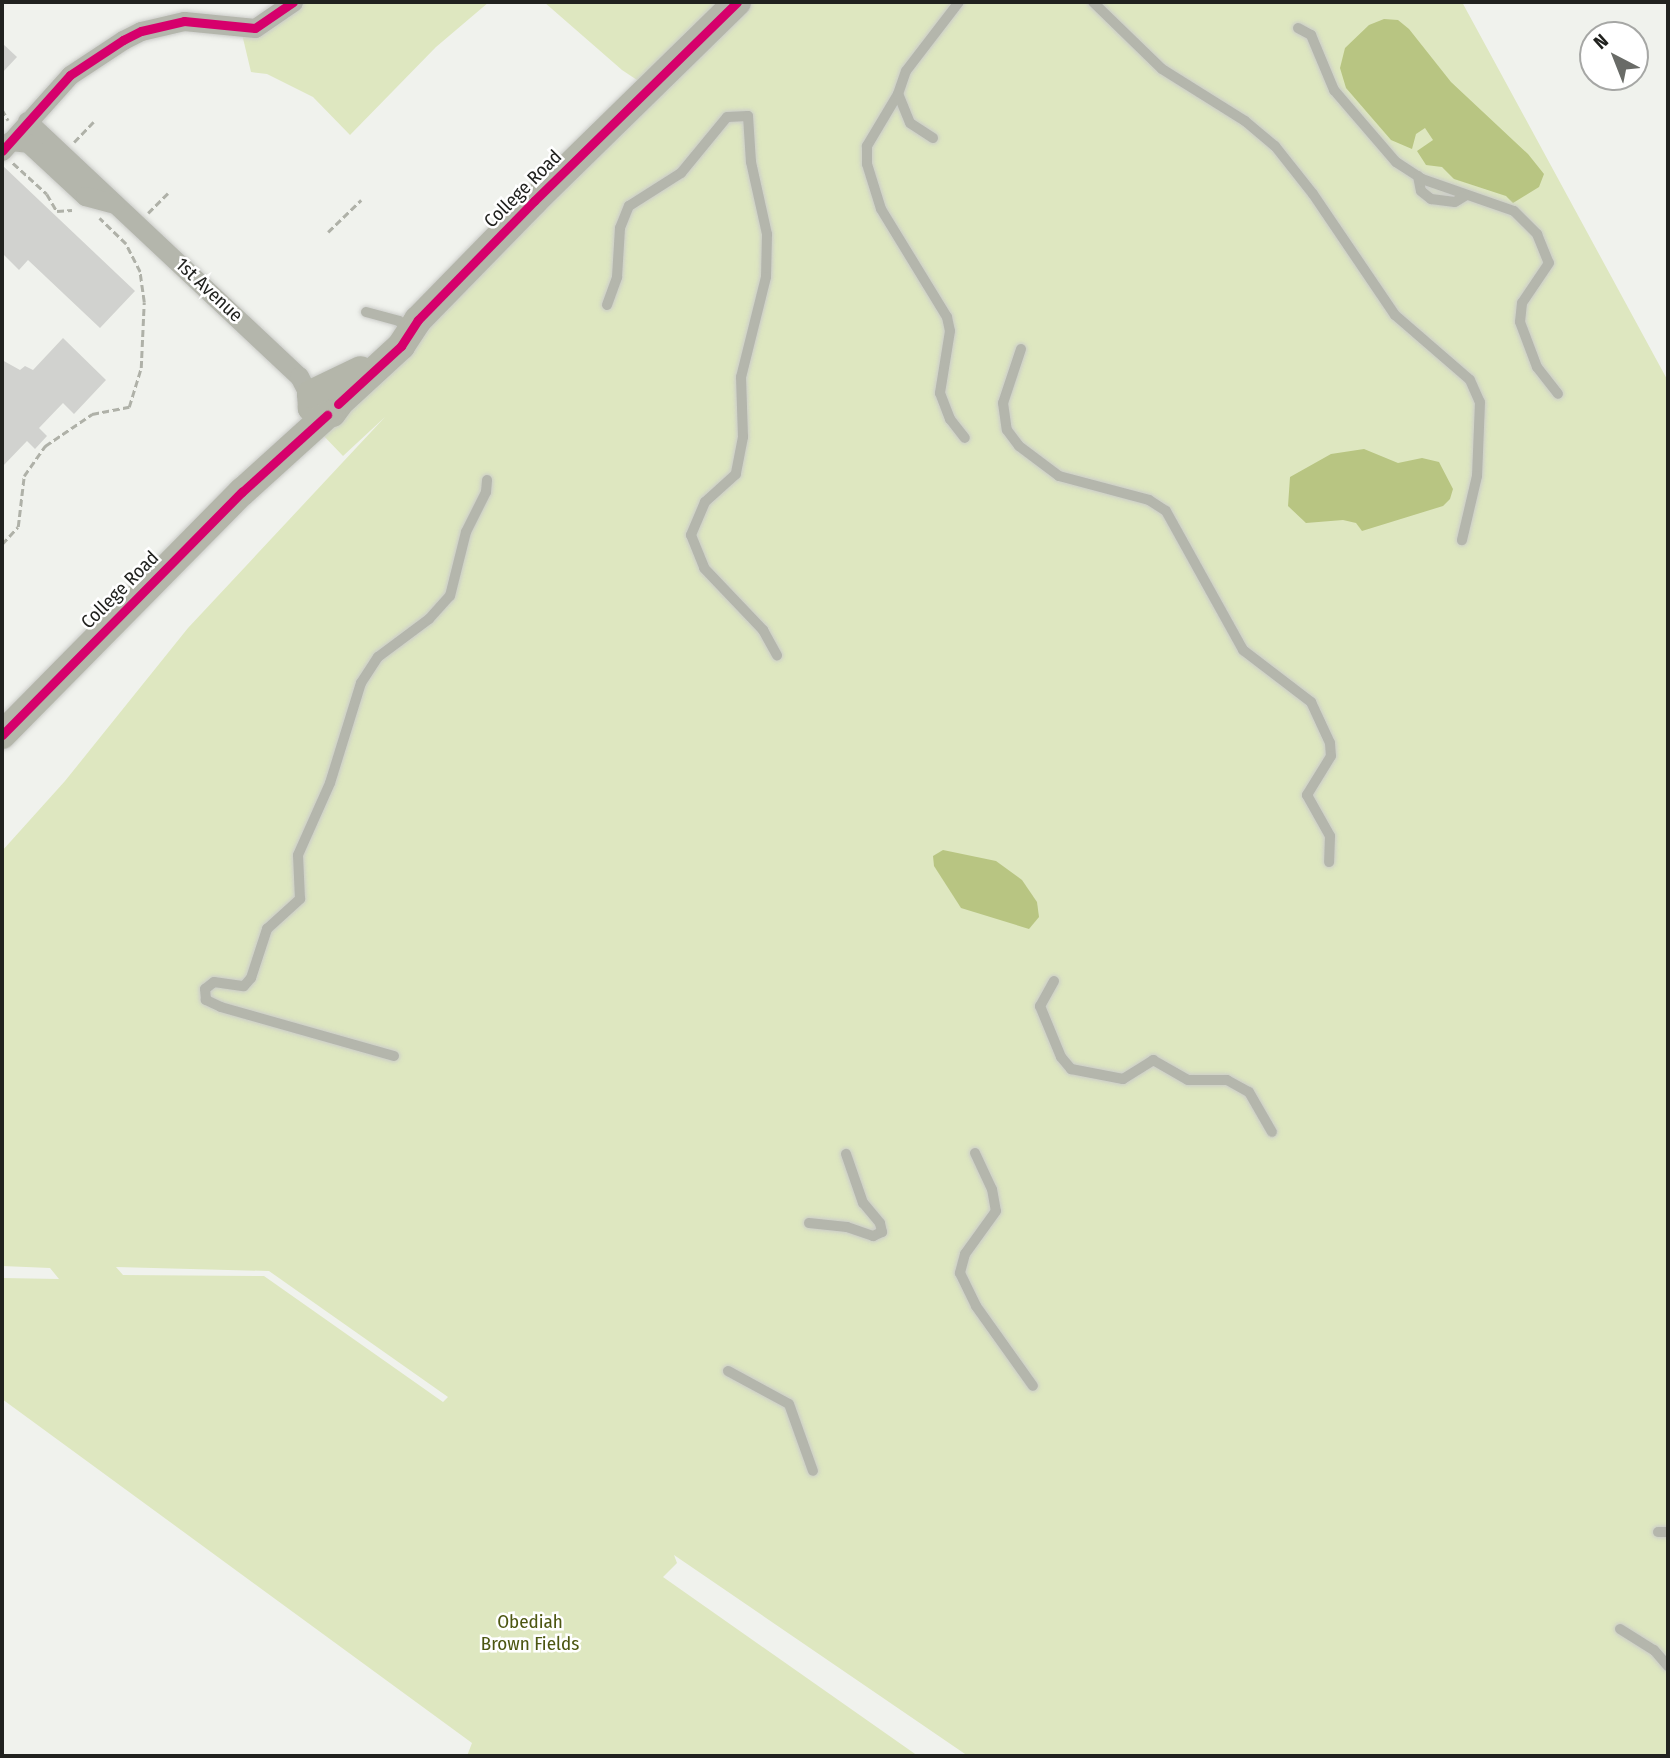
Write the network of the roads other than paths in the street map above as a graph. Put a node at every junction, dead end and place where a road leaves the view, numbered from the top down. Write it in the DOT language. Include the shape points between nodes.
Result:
graph roads {
  1 [pos="293,2"];
  2 [pos="737,2"];
  3 [pos="958,2"];
  4 [pos="1093,2"];
  5 [pos="1298,27"];
  6 [pos="898,94"];
  7 [pos="27,121"];
  8 [pos="933,138"];
  9 [pos="6,146"];
  10 [pos="1418,176"];
  11 [pos="1465,196"];
  12 [pos="116,204"];
  13 [pos="607,305"];
  14 [pos="366,312"];
  15 [pos="411,326"];
  16 [pos="1021,349"];
  17 [pos="1558,394"];
  18 [pos="320,397"];
  19 [pos="965,438"];
  20 [pos="487,480"];
  21 [pos="1462,540"];
  22 [pos="777,655"];
  23 [pos="2,735"];
  24 [pos="1329,862"];
  25 [pos="1054,981"];
  26 [pos="394,1056"];
  27 [pos="1272,1132"];
  28 [pos="975,1153"];
  29 [pos="846,1154"];
  30 [pos="809,1223"];
  31 [pos="728,1371"];
  32 [pos="1033,1386"];
  33 [pos="813,1471"];
  34 [pos="1620,1629"];
  35 [pos="1668,1666"];
  1 -- 7 [label="street" via="255,28 184,21 141,31 78,69"];
  2 -- 15 [label="street, College Road"];
  3 -- 6 [label="lane" via="906,71"];
  4 -- 21 [label="lane" via="1168,74 1245,121 1275,146 1395,315 1470,380 1480,402 1477,476"];
  5 -- 10 [label="lane" via="1311,35 1334,90 1370,136"];
  6 -- 8 [label="lane" via="910,123"];
  6 -- 19 [label="lane" via="867,146 867,164 881,209 947,317 950,331 940,393 950,419"];
  7 -- 9 [label="street"];
  7 -- 12 [label="street, 1st Avenue"];
  9 -- 12 [label="street, 1st Avenue" via="27,143 85,196"];
  10 -- 11 [label="lane"];
  10 -- 11 [label="lane" via="1421,191 1431,199 1455,202"];
  11 -- 17 [label="lane" via="1514,211 1546,249 1549,263 1522,303 1520,322 1537,367"];
  12 -- 18 [label="street, 1st Avenue"];
  13 -- 22 [label="lane" via="617,278 620,228 629,206 681,173 727,117 748,116 751,162 767,234 766,276 741,377 743,437 736,474 705,502 691,535 704,568 763,630"];
  14 -- 15 [label="lane"];
  15 -- 18 [label="street, College Road"];
  16 -- 24 [label="lane" via="1003,403 1007,430 1019,446 1059,475 1149,500 1166,511 1243,650 1311,702 1330,743 1331,756 1307,795 1331,836"];
  18 -- 23 [label="street, College Road" via="298,440"];
  20 -- 26 [label="lane" via="464,540 450,596 429,619 378,657 361,682 330,783 298,855 300,898 267,929 244,986 214,982 205,989 206,1000 221,1007"];
  25 -- 27 [label="lane" via="1040,1006 1061,1057 1072,1069 1124,1079 1153,1060 1188,1080 1227,1080 1249,1093"];
  28 -- 32 [label="lane" via="996,1200 996,1212 965,1254 960,1273 971,1298"];
  29 -- 30 [label="lane" via="863,1203 882,1232 873,1236 847,1227"];
  31 -- 33 [label="lane" via="789,1404"];
  34 -- 35 [label="lane" via="1654,1650"];
}
